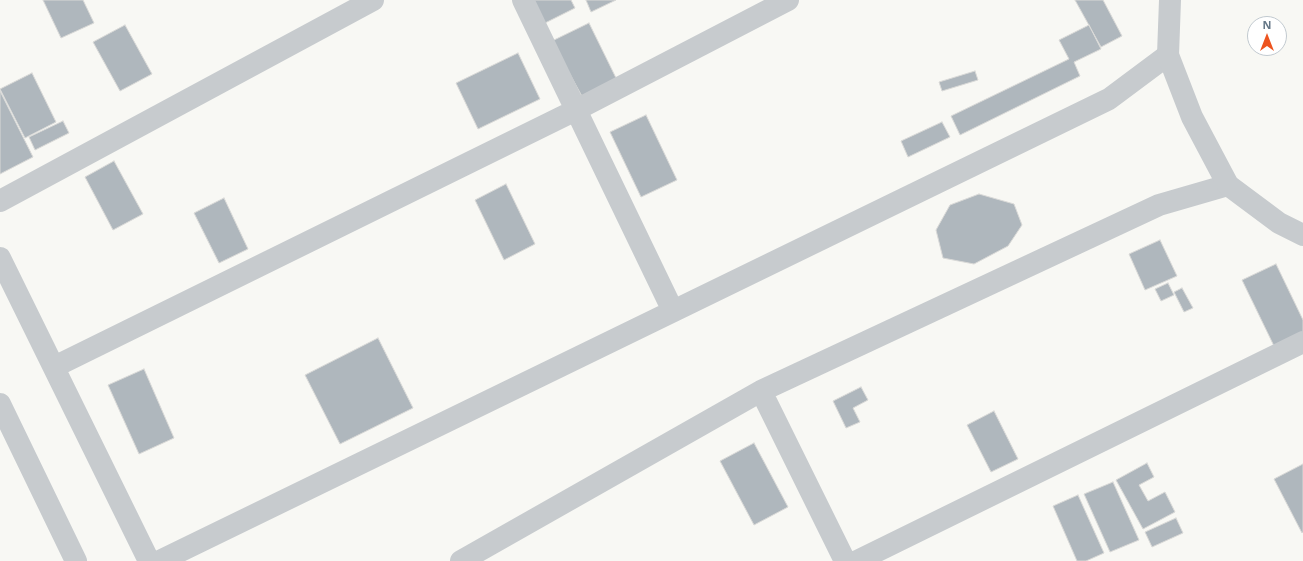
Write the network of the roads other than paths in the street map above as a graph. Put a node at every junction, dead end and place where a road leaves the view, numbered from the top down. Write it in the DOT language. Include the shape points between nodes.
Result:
graph roads {
  1 [pos="373,0"];
  2 [pos="523,0"];
  3 [pos="788,0"];
  4 [pos="1170,0"];
  5 [pos="1168,55"];
  6 [pos="576,110"];
  7 [pos="1228,185"];
  8 [pos="0,201"];
  9 [pos="1303,236"];
  10 [pos="0,258"];
  11 [pos="673,311"];
  12 [pos="1303,342"];
  13 [pos="54,367"];
  14 [pos="761,391"];
  15 [pos="1,407"];
  16 [pos="76,561"];
  17 [pos="149,561"];
  18 [pos="160,561"];
  19 [pos="461,561"];
  20 [pos="845,561"];
  21 [pos="857,561"];
  1 -- 8 [label="street"];
  2 -- 6 [label="street"];
  3 -- 6 [label="street"];
  4 -- 5 [label="street"];
  5 -- 7 [label="street" via="1192,117"];
  5 -- 11 [label="street" via="1109,98"];
  6 -- 11 [label="street"];
  6 -- 13 [label="street"];
  7 -- 9 [label="street" via="1279,223"];
  7 -- 14 [label="street" via="1159,205"];
  10 -- 13 [label="street"];
  11 -- 18 [label="street"];
  12 -- 21 [label="street"];
  13 -- 17 [label="street"];
  14 -- 19 [label="street"];
  14 -- 20 [label="street"];
  15 -- 16 [label="street"];
}
